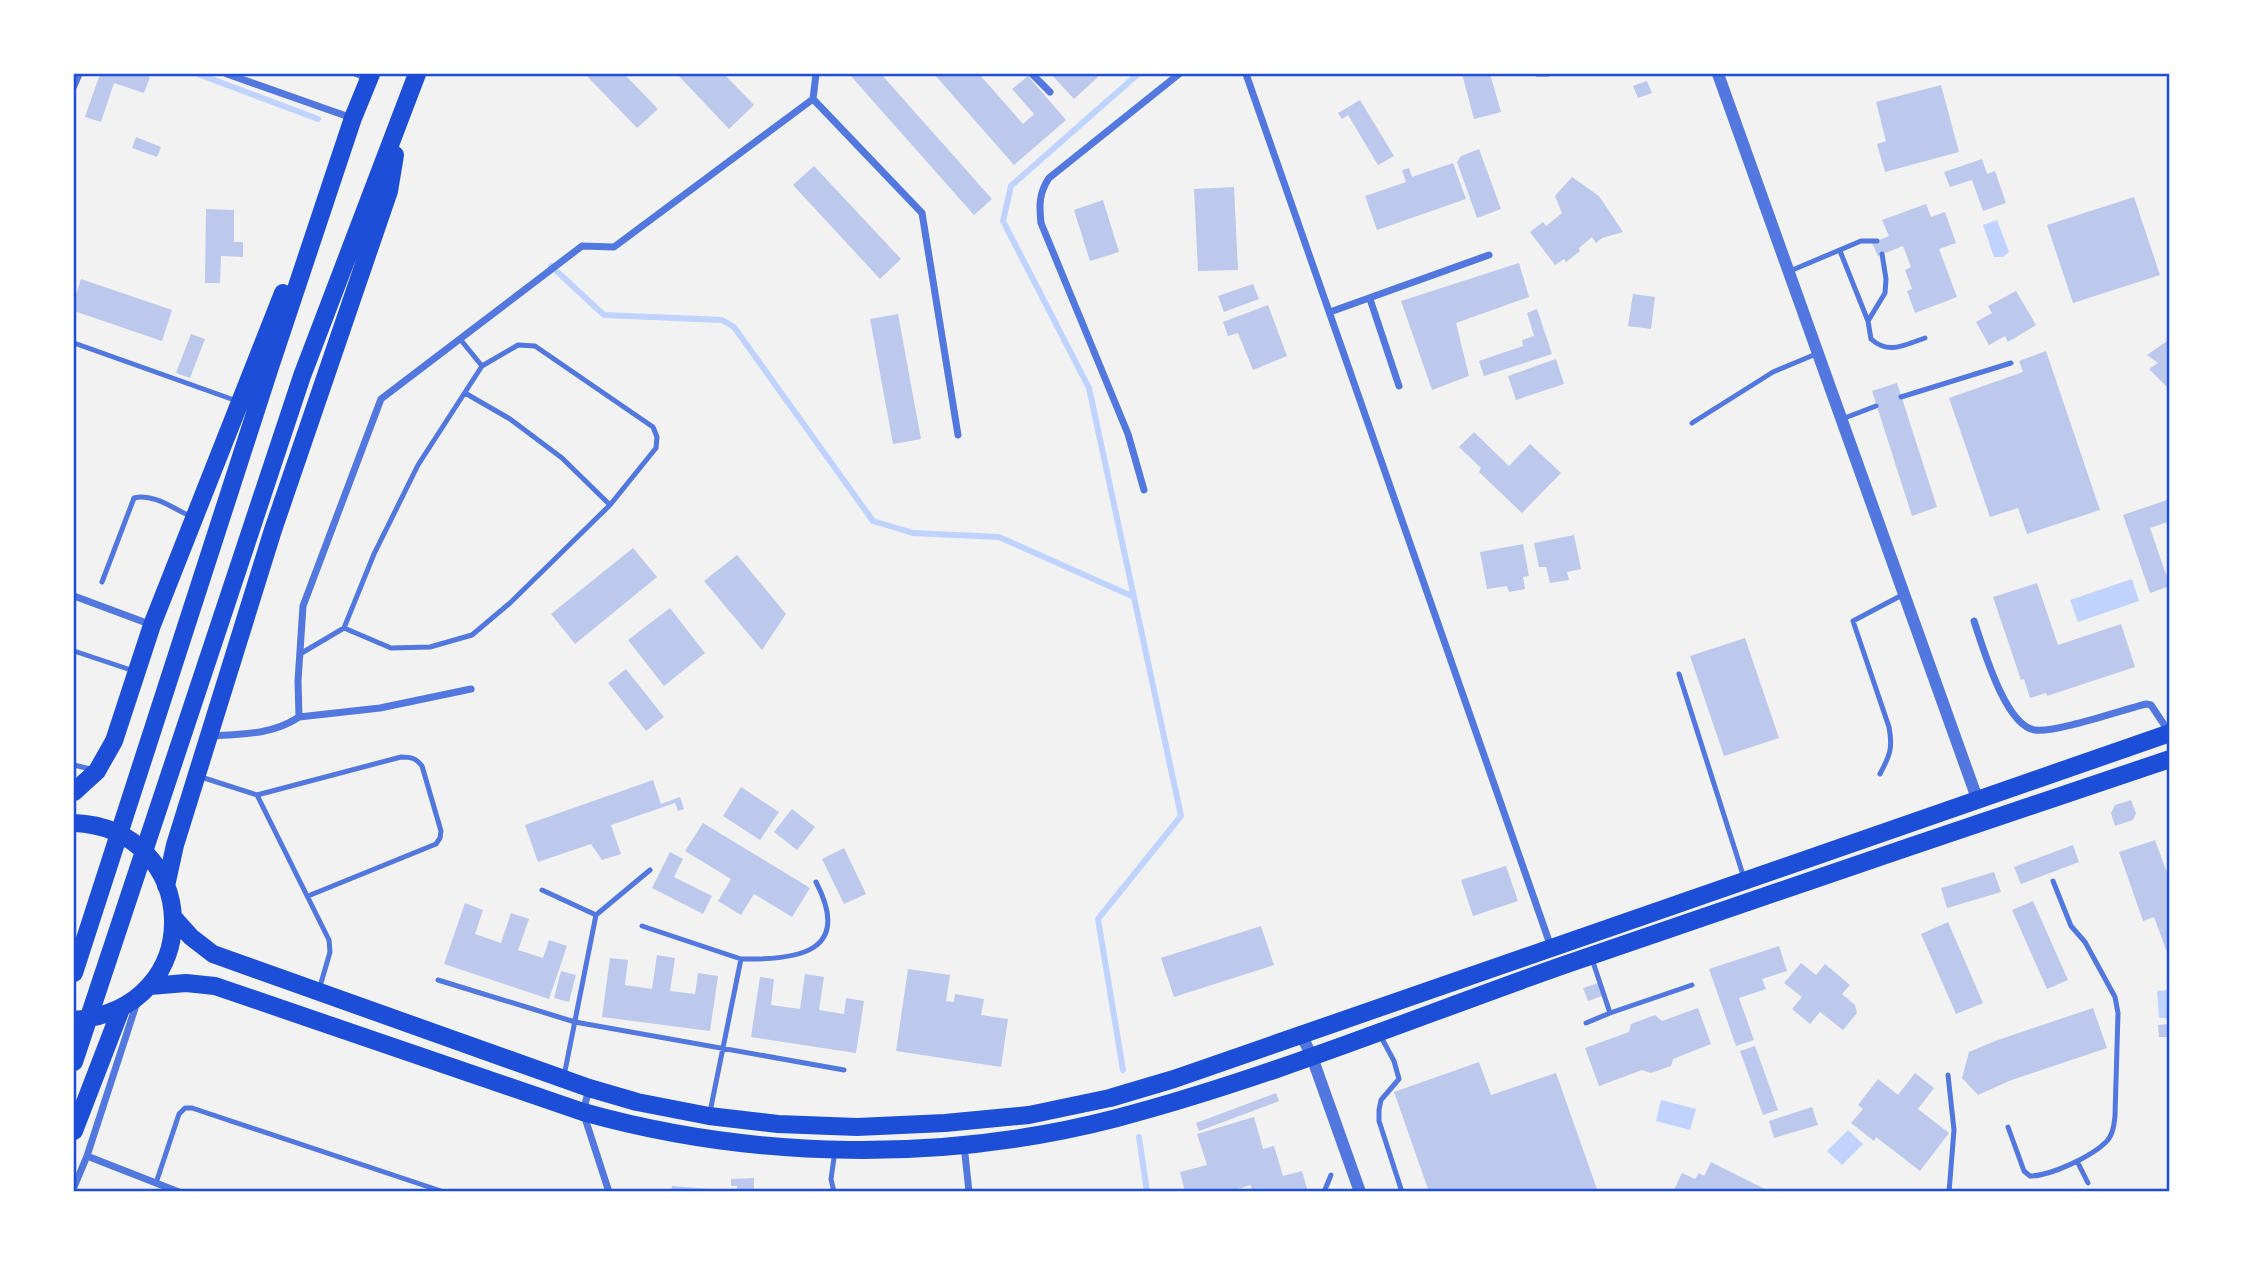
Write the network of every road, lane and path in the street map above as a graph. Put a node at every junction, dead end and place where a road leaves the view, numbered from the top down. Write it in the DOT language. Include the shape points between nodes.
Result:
graph roads {
  1 [pos="79,74"];
  2 [pos="227,74"];
  3 [pos="417,74"];
  4 [pos="816,74"];
  5 [pos="1032,74"];
  6 [pos="1179,74"];
  7 [pos="1246,74"];
  8 [pos="1537,74"];
  9 [pos="1548,74"];
  10 [pos="1718,74"];
  11 [pos="365,76"];
  12 [pos="74,86"];
  13 [pos="1050,92"];
  14 [pos="813,99"];
  15 [pos="402,113"];
  16 [pos="353,118"];
  17 [pos="1877,241"];
  18 [pos="1840,251"];
  19 [pos="1882,254"];
  20 [pos="1489,255"];
  21 [pos="1790,271"];
  22 [pos="1370,299"];
  23 [pos="1329,312"];
  24 [pos="1868,321"];
  25 [pos="1925,338"];
  26 [pos="460,339"];
  27 [pos="74,343"];
  28 [pos="1819,353"];
  29 [pos="2011,363"];
  30 [pos="482,366"];
  31 [pos="1399,386"];
  32 [pos="465,393"];
  33 [pos="1901,397"];
  34 [pos="240,402"];
  35 [pos="1876,406"];
  36 [pos="1842,419"];
  37 [pos="1692,423"];
  38 [pos="958,435"];
  39 [pos="1144,490"];
  40 [pos="610,505"];
  41 [pos="193,517"];
  42 [pos="102,582"];
  43 [pos="1904,594"];
  44 [pos="74,596"];
  45 [pos="1974,621"];
  46 [pos="152,625"];
  47 [pos="344,628"];
  48 [pos="74,651"];
  49 [pos="300,654"];
  50 [pos="137,672"];
  51 [pos="1679,674"];
  52 [pos="471,689"];
  53 [pos="299,716"];
  54 [pos="2169,733"];
  55 [pos="210,736"];
  56 [pos="2169,759"];
  57 [pos="74,765"];
  58 [pos="97,771"];
  59 [pos="1880,774"];
  60 [pos="198,776"];
  61 [pos="74,792"];
  62 [pos="257,795"];
  63 [pos="1978,801"];
  64 [pos="74,823"];
  65 [pos="650,870"];
  66 [pos="1745,881"];
  67 [pos="2053,881"];
  68 [pos="816,882"];
  69 [pos="166,886"];
  70 [pos="542,890"];
  71 [pos="308,896"];
  72 [pos="596,915"];
  73 [pos="173,917"];
  74 [pos="642,926"];
  75 [pos="1552,948"];
  76 [pos="1591,956"];
  77 [pos="741,960"];
  78 [pos="74,973"];
  79 [pos="438,980"];
  80 [pos="1692,985"];
  81 [pos="144,991"];
  82 [pos="319,991"];
  83 [pos="121,1009"];
  84 [pos="1610,1013"];
  85 [pos="74,1020"];
  86 [pos="575,1022"];
  87 [pos="1586,1023"];
  88 [pos="1379,1032"];
  89 [pos="1302,1036"];
  90 [pos="721,1049"];
  91 [pos="1312,1056"];
  92 [pos="74,1062"];
  93 [pos="844,1070"];
  94 [pos="1948,1075"];
  95 [pos="563,1079"];
  96 [pos="589,1088"];
  97 [pos="583,1112"];
  98 [pos="709,1116"];
  99 [pos="2008,1127"];
  100 [pos="74,1131"];
  101 [pos="964,1144"];
  102 [pos="835,1148"];
  103 [pos="87,1156"];
  104 [pos="2077,1161"];
  105 [pos="1331,1175"];
  106 [pos="156,1183"];
  107 [pos="2088,1183"];
  108 [pos="74,1187"];
  109 [pos="179,1192"];
  110 [pos="444,1192"];
  111 [pos="609,1192"];
  112 [pos="834,1192"];
  113 [pos="969,1192"];
  114 [pos="1324,1192"];
  115 [pos="1360,1192"];
  116 [pos="1402,1192"];
  117 [pos="1949,1192"];
  1 -- 12 [label="street"];
  2 -- 16 [label="street"];
  3 -- 15 [label="main road"];
  4 -- 14 [label="street"];
  5 -- 13 [label="street"];
  6 -- 39 [label="street" via="1049,178 1041,190 1041,223 1128,434"];
  7 -- 23 [label="street"];
  8 -- 9 [label="lane"];
  10 -- 21 [label="street"];
  11 -- 16 [label="main road"];
  14 -- 26 [label="street" via="614,247 582,246"];
  14 -- 38 [label="street" via="922,213"];
  15 -- 55 [label="main road" via="388,191 273,530"];
  15 -- 92 [label="main road" via="302,376"];
  16 -- 34 [label="main road"];
  16 -- 78 [label="main road"];
  17 -- 18 [label="lane" via="1861,241"];
  18 -- 21 [label="lane"];
  18 -- 24 [label="lane"];
  19 -- 24 [label="lane" via="1885,293"];
  20 -- 22 [label="street"];
  21 -- 28 [label="street"];
  22 -- 23 [label="street"];
  22 -- 31 [label="street"];
  23 -- 75 [label="street"];
  24 -- 25 [label="lane" via="1871,339 1880,348"];
  26 -- 30 [label="lane"];
  26 -- 49 [label="street" via="381,399 303,606"];
  27 -- 34 [label="lane"];
  28 -- 36 [label="street"];
  28 -- 37 [label="lane" via="1773,372"];
  29 -- 33 [label="lane"];
  30 -- 32 [label="lane"];
  30 -- 40 [label="lane" via="517,345 535,346 653,426 656,448"];
  32 -- 40 [label="lane" via="562,458"];
  32 -- 47 [label="lane" via="418,465"];
  34 -- 41 [label="main road"];
  35 -- 36 [label="lane"];
  36 -- 43 [label="street"];
  40 -- 47 [label="lane" via="472,635 430,647 391,648"];
  41 -- 42 [label="lane" via="155,500 134,498"];
  41 -- 46 [label="main road"];
  43 -- 59 [label="lane" via="1853,621 1889,727 1892,745"];
  43 -- 63 [label="street"];
  44 -- 46 [label="street"];
  45 -- 54 [label="street" via="1996,685 2028,728 2060,727 2146,704"];
  46 -- 50 [label="main road"];
  47 -- 49 [label="lane"];
  48 -- 50 [label="lane"];
  49 -- 53 [label="street"];
  50 -- 58 [label="main road" via="114,741"];
  51 -- 66 [label="lane"];
  52 -- 53 [label="street" via="380,708"];
  53 -- 55 [label="street" via="284,727"];
  54 -- 63 [label="main road"];
  55 -- 60 [label="main road"];
  56 -- 76 [label="main road"];
  57 -- 58 [label="lane"];
  58 -- 61 [label="main road"];
  60 -- 62 [label="lane"];
  60 -- 69 [label="main road"];
  62 -- 71 [label="lane"];
  62 -- 71 [label="lane" via="401,757 411,757 422,766 441,831 436,844"];
  63 -- 66 [label="main road"];
  64 -- 69 [label="main road" via="105,828 131,840 152,860"];
  65 -- 72 [label="lane"];
  66 -- 75 [label="main road"];
  67 -- 104 [label="lane" via="2071,926 2115,997 2118,1013 2113,1131 2106,1142"];
  68 -- 77 [label="lane" via="826,901 829,923 823,941 805,953"];
  69 -- 73 [label="main road"];
  70 -- 72 [label="lane"];
  71 -- 82 [label="lane" via="329,940"];
  72 -- 86 [label="lane"];
  73 -- 81 [label="main road" via="163,965"];
  73 -- 82 [label="main road" via="213,954"];
  74 -- 77 [label="lane"];
  75 -- 89 [label="main road"];
  76 -- 84 [label="lane"];
  76 -- 88 [label="main road"];
  77 -- 90 [label="lane"];
  79 -- 86 [label="lane"];
  80 -- 84 [label="lane"];
  81 -- 83 [label="main road"];
  81 -- 97 [label="main road" via="186,983 215,986"];
  81 -- 103 [label="street"];
  82 -- 95 [label="main road"];
  83 -- 85 [label="main road"];
  83 -- 100 [label="main road"];
  84 -- 87 [label="lane"];
  86 -- 90 [label="lane"];
  86 -- 95 [label="lane"];
  88 -- 91 [label="main road"];
  88 -- 116 [label="lane" via="1399,1079 1381,1100 1379,1121"];
  89 -- 91 [label="street"];
  89 -- 98 [label="main road" via="1110,1098 1029,1115 857,1127"];
  90 -- 93 [label="lane"];
  90 -- 98 [label="lane"];
  91 -- 101 [label="main road" via="1114,1118 1031,1136"];
  91 -- 115 [label="street"];
  94 -- 117 [label="lane" via="1954,1130"];
  95 -- 96 [label="main road"];
  96 -- 97 [label="street"];
  96 -- 98 [label="main road"];
  97 -- 102 [label="main road" via="712,1140"];
  97 -- 111 [label="street"];
  99 -- 104 [label="lane" via="2030,1176"];
  101 -- 102 [label="main road"];
  101 -- 113 [label="street"];
  102 -- 112 [label="lane"];
  103 -- 106 [label="street"];
  103 -- 108 [label="street"];
  104 -- 107 [label="lane"];
  105 -- 114 [label="lane"];
  106 -- 109 [label="street"];
  106 -- 110 [label="lane" via="179,1114 192,1108"];
}
